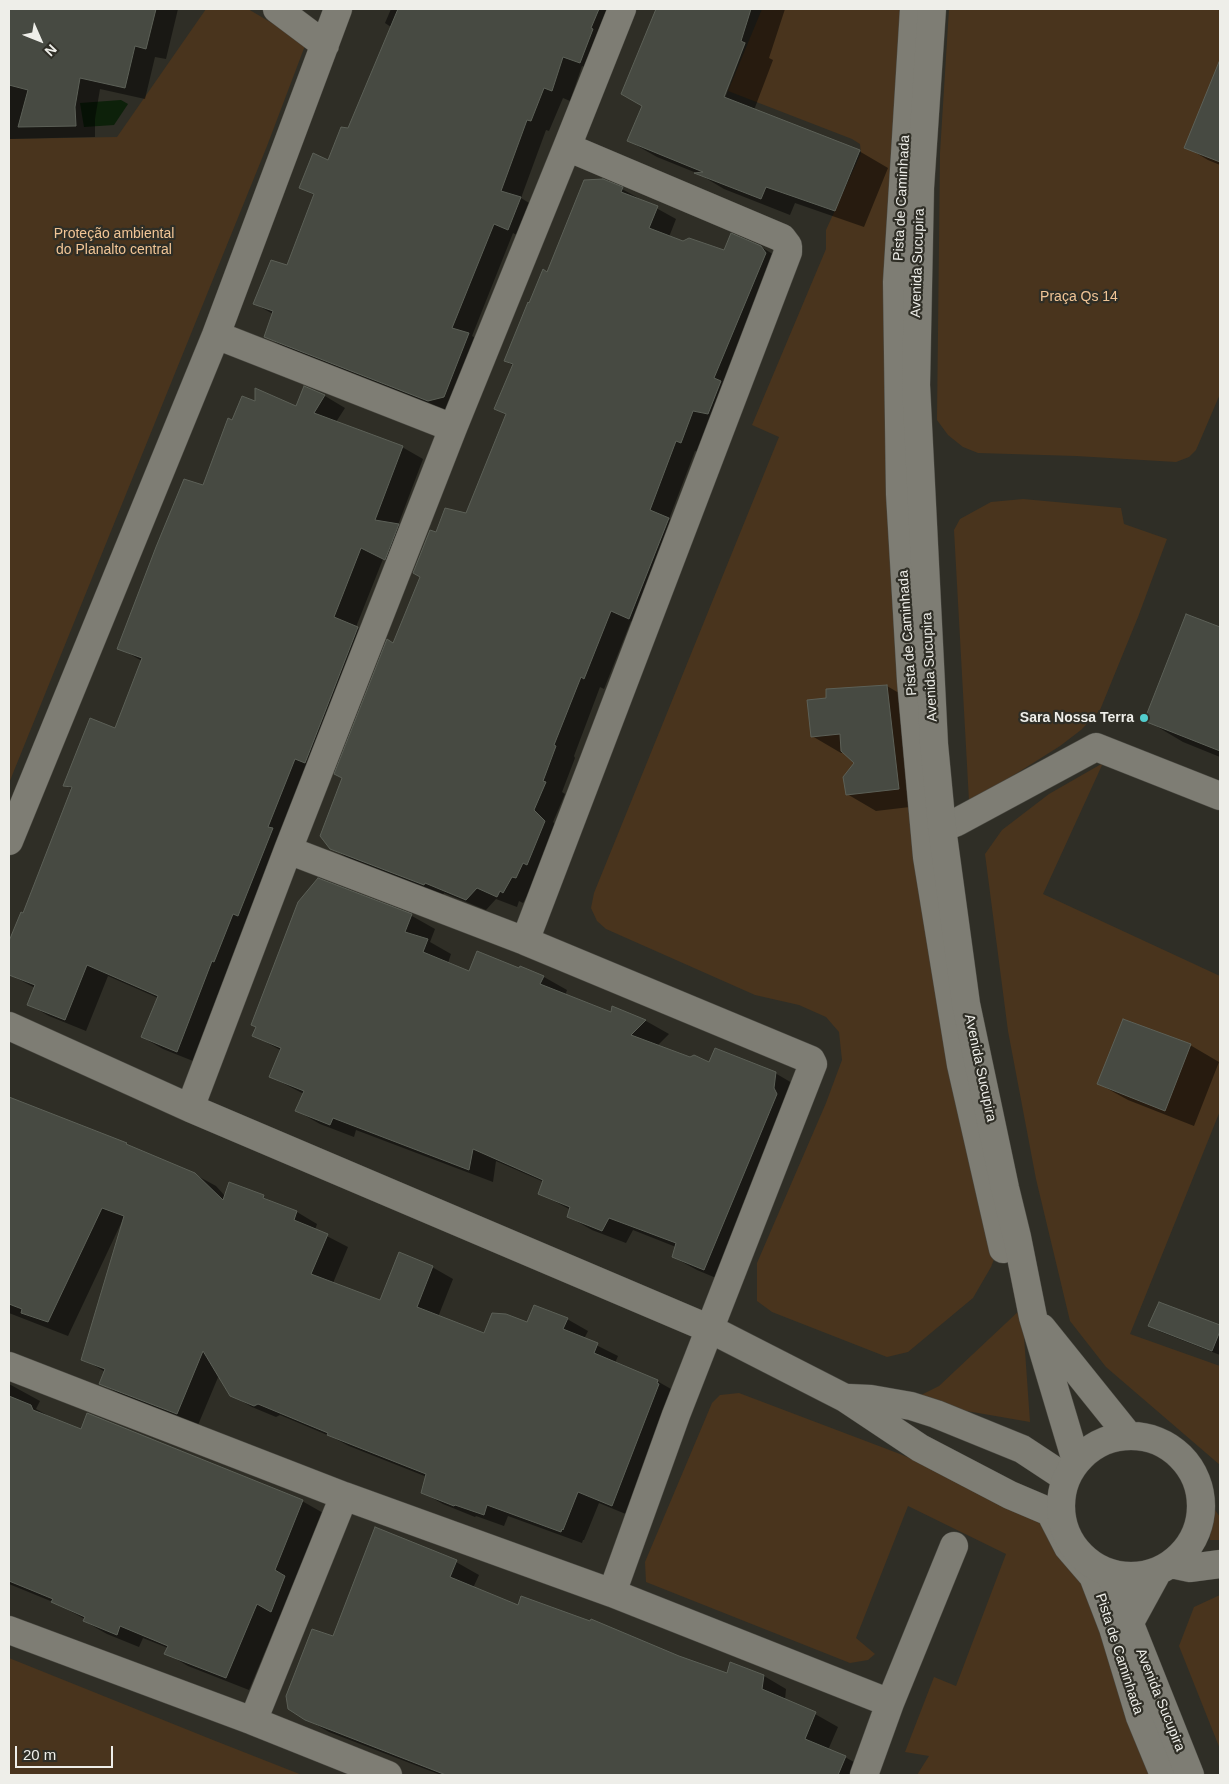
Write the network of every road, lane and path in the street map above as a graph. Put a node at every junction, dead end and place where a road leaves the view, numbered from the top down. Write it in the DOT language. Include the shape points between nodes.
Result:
graph roads {
  1 [pos="277,9"];
  2 [pos="338,9"];
  3 [pos="622,9"];
  4 [pos="914,9"];
  5 [pos="932,9"];
  6 [pos="325,45"];
  7 [pos="567,147"];
  8 [pos="216,334"];
  9 [pos="453,428"];
  10 [pos="1220,796"];
  11 [pos="942,828"];
  12 [pos="9,841"];
  13 [pos="288,850"];
  14 [pos="525,941"];
  15 [pos="9,1026"];
  16 [pos="190,1108"];
  17 [pos="1003,1249"];
  18 [pos="1033,1317"];
  19 [pos="710,1329"];
  20 [pos="9,1366"];
  21 [pos="845,1398"];
  22 [pos="1128,1435"];
  23 [pos="1071,1470"];
  24 [pos="1210,1490"];
  25 [pos="344,1496"];
  26 [pos="1056,1516"];
  27 [pos="954,1546"];
  28 [pos="1220,1564"];
  29 [pos="1165,1568"];
  30 [pos="1110,1574"];
  31 [pos="612,1593"];
  32 [pos="1130,1624"];
  33 [pos="9,1630"];
  34 [pos="890,1703"];
  35 [pos="253,1721"];
  36 [pos="388,1775"];
  37 [pos="864,1775"];
  38 [pos="1164,1775"];
  39 [pos="1190,1775"];
  1 -- 6 [label="street"];
  2 -- 6 [label="street"];
  3 -- 7 [label="street"];
  4 -- 17 [label="street, Pista de Caminhada" via="897,282 900,494 910,681 927,857 961,1065"];
  5 -- 11 [label="street, Avenida Sucupira" via="920,188 916,385 934,744"];
  6 -- 8 [label="street"];
  7 -- 9 [label="street"];
  7 -- 14 [label="street" via="782,238 788,252"];
  8 -- 9 [label="street"];
  8 -- 12 [label="street"];
  9 -- 13 [label="street"];
  10 -- 11 [label="street" via="1096,747"];
  11 -- 18 [label="street, Avenida Sucupira" via="966,1004"];
  13 -- 14 [label="street"];
  13 -- 16 [label="street"];
  14 -- 19 [label="street" via="812,1061"];
  15 -- 16 [label="street"];
  16 -- 19 [label="street"];
  18 -- 22 [label="street, Avenida Sucupira"];
  18 -- 23 [label="street, Avenida Sucupira"];
  19 -- 21 [label="street"];
  19 -- 31 [label="street"];
  20 -- 25 [label="street"];
  21 -- 23 [label="street" via="911,1406"];
  21 -- 26 [label="street" via="920,1448"];
  22 -- 23 [label="street" via="1090,1448"];
  22 -- 24 [label="street" via="1158,1440 1172,1448"];
  23 -- 26 [label="street"];
  24 -- 29 [label="street" via="1201,1501 1198,1530 1191,1543"];
  25 -- 31 [label="street"];
  25 -- 35 [label="street"];
  26 -- 30 [label="street" via="1080,1555"];
  26 -- 38 [label="street, Pista de Caminhada" via="1068,1547 1093,1576 1113,1628 1140,1717"];
  27 -- 34 [label="street"];
  28 -- 29 [label="street"];
  29 -- 30 [label="street" via="1142,1576"];
  29 -- 32 [label="street"];
  30 -- 32 [label="street, Avenida Sucupira"];
  31 -- 34 [label="street"];
  32 -- 39 [label="street, Avenida Sucupira"];
  33 -- 35 [label="street"];
  34 -- 37 [label="street"];
  35 -- 36 [label="street"];
}
